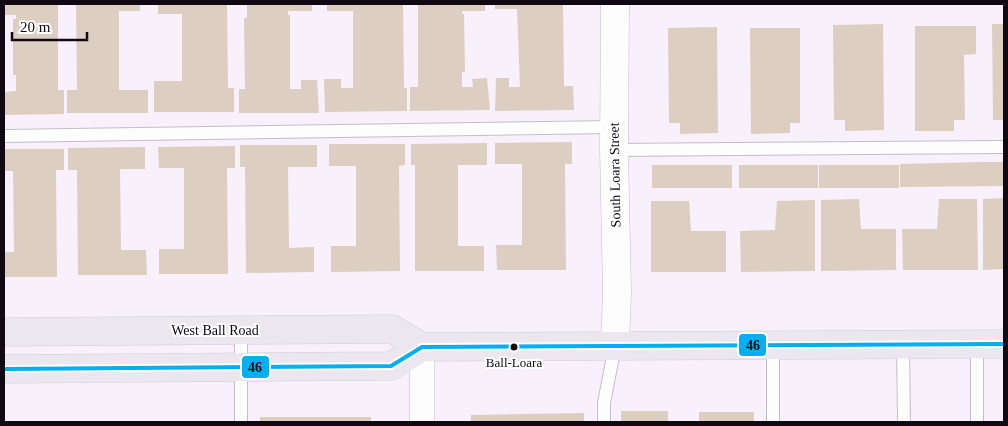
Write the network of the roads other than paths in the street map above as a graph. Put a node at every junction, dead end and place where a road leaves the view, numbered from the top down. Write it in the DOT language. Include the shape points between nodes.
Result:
graph roads {
  1 [pos="615,4"];
  2 [pos="4,136"];
  3 [pos="614,139"];
  4 [pos="1004,147"];
  5 [pos="241,330"];
  6 [pos="4,332"];
  7 [pos="903,344"];
  8 [pos="977,344"];
  9 [pos="1004,344"];
  10 [pos="773,345"];
  11 [pos="615,346"];
  12 [pos="422,347"];
  13 [pos="241,367"];
  14 [pos="4,369"];
  15 [pos="241,422"];
  16 [pos="422,422"];
  17 [pos="604,422"];
  18 [pos="773,422"];
  19 [pos="904,422"];
  20 [pos="977,422"];
  1 -- 3 [label="street, South Loara Street"];
  2 -- 3 [label="lane"];
  3 -- 4 [label="lane"];
  3 -- 11 [label="street, South Loara Street"];
  5 -- 6 [label="main road, West Ball Road"];
  5 -- 12 [label="main road, West Ball Road" via="392,329"];
  5 -- 13 [label="lane"];
  7 -- 8 [label="main road"];
  7 -- 10 [label="main road"];
  7 -- 19 [label="lane"];
  8 -- 9 [label="main road"];
  8 -- 20 [label="lane"];
  10 -- 11 [label="main road"];
  10 -- 18 [label="lane"];
  11 -- 12 [label="main road"];
  11 -- 17 [label="lane" via="604,403"];
  12 -- 13 [label="main road" via="391,366"];
  12 -- 16 [label="street"];
  13 -- 14 [label="main road"];
  13 -- 15 [label="lane"];
}
